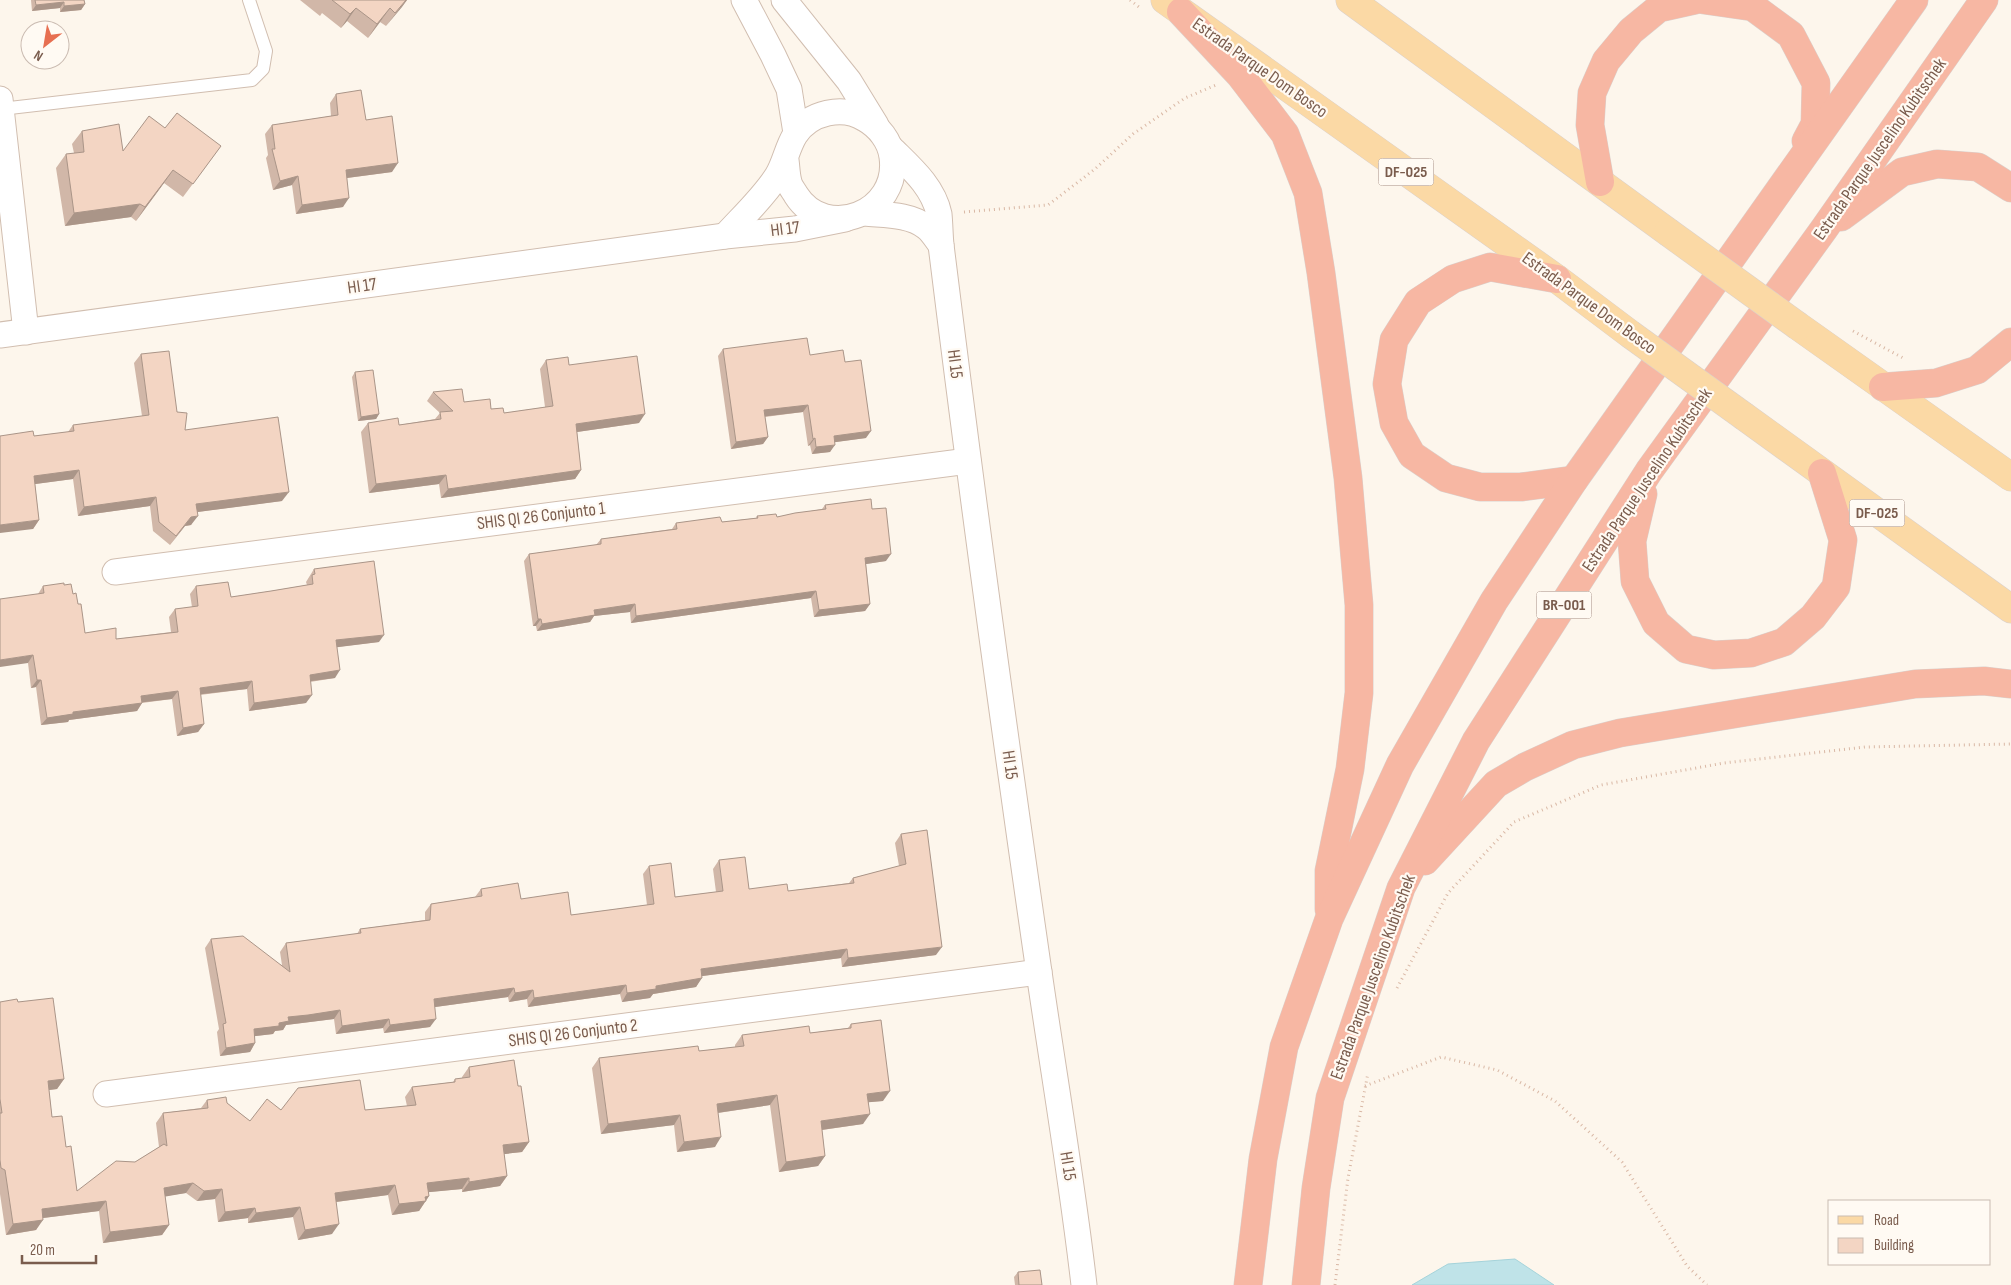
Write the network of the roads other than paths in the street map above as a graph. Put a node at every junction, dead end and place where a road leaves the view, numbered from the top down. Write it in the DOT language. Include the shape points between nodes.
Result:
graph roads {
  1 [pos="249,0"];
  2 [pos="744,0"];
  3 [pos="784,0"];
  4 [pos="1350,0"];
  5 [pos="1695,0"];
  6 [pos="1704,0"];
  7 [pos="1914,0"];
  8 [pos="1984,0"];
  9 [pos="1173,6"];
  10 [pos="0,104"];
  11 [pos="876,125"];
  12 [pos="796,133"];
  13 [pos="891,148"];
  14 [pos="786,160"];
  15 [pos="1600,182"];
  16 [pos="1787,182"];
  17 [pos="2011,188"];
  18 [pos="855,216"];
  19 [pos="1824,229"];
  20 [pos="725,236"];
  21 [pos="941,245"];
  22 [pos="1557,279"];
  23 [pos="26,332"];
  24 [pos="0,335"];
  25 [pos="2011,342"];
  26 [pos="1883,387"];
  27 [pos="968,461"];
  28 [pos="1649,471"];
  29 [pos="1822,473"];
  30 [pos="2011,477"];
  31 [pos="1574,480"];
  32 [pos="115,572"];
  33 [pos="2011,609"];
  34 [pos="2011,684"];
  35 [pos="1401,888"];
  36 [pos="1329,918"];
  37 [pos="1039,972"];
  38 [pos="106,1094"];
  39 [pos="1084,1285"];
  40 [pos="1248,1285"];
  41 [pos="1306,1285"];
  1 -- 10 [label="lane" via="266,51 263,69 252,80"];
  2 -- 12 [label="street" via="789,89"];
  3 -- 11 [label="street" via="849,81"];
  4 -- 15 [label="main road"];
  5 -- 15 [label="highway" via="1658,8 1631,31 1606,61 1592,93 1590,125"];
  6 -- 16 [label="highway" via="1753,6 1791,35 1816,83 1815,124"];
  7 -- 16 [label="highway"];
  8 -- 19 [label="highway, Estrada Parque Juscelino Kubitschek / BR-001"];
  9 -- 22 [label="main road, Estrada Parque Dom Bosco / DF-025"];
  9 -- 36 [label="highway" via="1240,75 1285,134 1308,193 1348,478 1359,605 1359,693 1350,769 1329,871"];
  10 -- 23 [label="street"];
  11 -- 12 [label="street" via="857,114 834,112 813,118"];
  11 -- 13 [label="street"];
  12 -- 14 [label="street"];
  13 -- 18 [label="street" via="894,167 890,186 880,202"];
  13 -- 21 [label="street, HI 15" via="922,178 933,196"];
  14 -- 18 [label="street" via="789,183 802,203 822,216"];
  14 -- 20 [label="street, HI 17" via="762,195"];
  15 -- 26 [label="main road, bridge"];
  16 -- 31 [label="highway"];
  17 -- 19 [label="highway" via="1978,167 1937,164 1902,172"];
  18 -- 20 [label="street, HI 17" via="795,229"];
  18 -- 21 [label="street" via="901,217 914,221 926,227"];
  19 -- 28 [label="highway, Estrada Parque Juscelino Kubitschek / BR-001"];
  20 -- 23 [label="street, HI 17"];
  21 -- 27 [label="street, HI 15"];
  22 -- 29 [label="main road, Estrada Parque Dom Bosco / DF-025, bridge"];
  22 -- 31 [label="highway" via="1490,267 1453,279 1418,302 1398,332 1387,384 1394,422 1412,455 1446,478 1480,487 1521,487"];
  23 -- 24 [label="street, HI 17"];
  25 -- 26 [label="highway" via="1977,370 1936,383"];
  26 -- 30 [label="main road"];
  27 -- 32 [label="street, SHIS QI 26 Conjunto 1"];
  27 -- 37 [label="street, HI 15"];
  28 -- 29 [label="highway" via="1632,541 1635,581 1656,623 1686,649 1714,654 1751,653 1784,642 1813,617 1836,587 1843,540"];
  28 -- 35 [label="highway, Estrada Parque Juscelino Kubitschek / BR-001" via="1476,741"];
  29 -- 33 [label="main road, Estrada Parque Dom Bosco / DF-025"];
  31 -- 36 [label="highway" via="1494,601 1405,757"];
  34 -- 35 [label="highway" via="1984,681 1915,684 1620,733 1573,745 1525,766 1496,784"];
  35 -- 41 [label="highway, Estrada Parque Juscelino Kubitschek / BR-001" via="1330,1098"];
  36 -- 40 [label="highway" via="1284,1047 1263,1159"];
  37 -- 38 [label="street, SHIS QI 26 Conjunto 2"];
  37 -- 39 [label="street, HI 15"];
}
